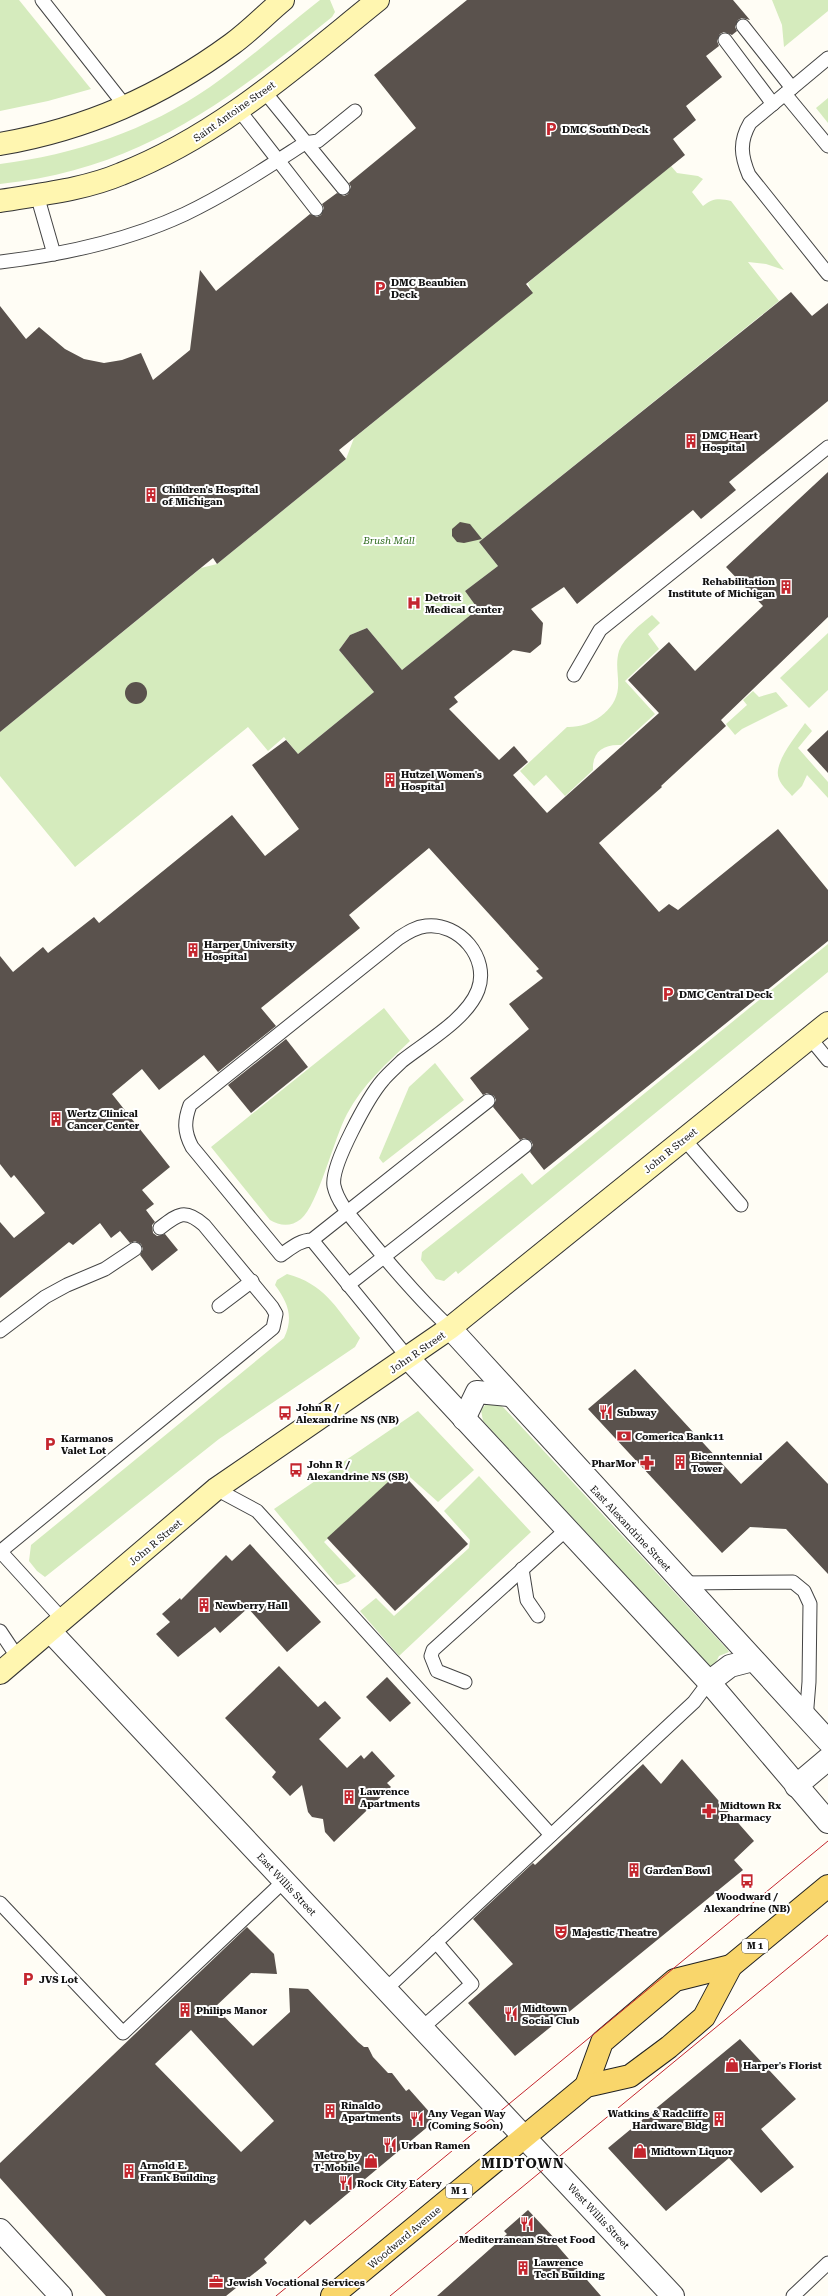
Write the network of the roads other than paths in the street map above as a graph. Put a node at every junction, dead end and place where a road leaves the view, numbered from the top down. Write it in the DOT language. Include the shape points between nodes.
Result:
graph roads {
  1 [pos="42,0"];
  2 [pos="283,0"];
  3 [pos="364,4"];
  4 [pos="743,26"];
  5 [pos="725,40"];
  6 [pos="828,58"];
  7 [pos="264,91"];
  8 [pos="789,91"];
  9 [pos="773,104"];
  10 [pos="126,107"];
  11 [pos="239,110"];
  12 [pos="355,111"];
  13 [pos="305,143"];
  14 [pos="0,144"];
  15 [pos="828,146"];
  16 [pos="278,160"];
  17 [pos="343,188"];
  18 [pos="37,195"];
  19 [pos="0,201"];
  20 [pos="316,210"];
  21 [pos="54,254"];
  22 [pos="0,262"];
  23 [pos="828,274"];
  24 [pos="828,447"];
  25 [pos="574,675"];
  26 [pos="828,1024"];
  27 [pos="810,1038"];
  28 [pos="828,1060"];
  29 [pos="488,1100"];
  30 [pos="684,1139"];
  31 [pos="525,1146"];
  32 [pos="741,1205"];
  33 [pos="348,1212"];
  34 [pos="160,1228"];
  35 [pos="312,1240"];
  36 [pos="135,1249"];
  37 [pos="385,1258"];
  38 [pos="252,1281"];
  39 [pos="348,1285"];
  40 [pos="219,1306"];
  41 [pos="450,1328"];
  42 [pos="0,1331"];
  43 [pos="409,1359"];
  44 [pos="509,1395"];
  45 [pos="464,1419"];
  46 [pos="216,1489"];
  47 [pos="567,1530"];
  48 [pos="0,1551"];
  49 [pos="522,1569"];
  50 [pos="681,1583"];
  51 [pos="538,1616"];
  52 [pos="57,1626"];
  53 [pos="0,1631"];
  54 [pos="18,1658"];
  55 [pos="753,1660"];
  56 [pos="0,1673"];
  57 [pos="465,1682"];
  58 [pos="709,1682"];
  59 [pos="806,1719"];
  60 [pos="828,1741"];
  61 [pos="828,1759"];
  62 [pos="796,1786"];
  63 [pos="828,1822"];
  64 [pos="551,1835"];
  65 [pos="284,1880"];
  66 [pos="828,1886"];
  67 [pos="0,1903"];
  68 [pos="436,1942"];
  69 [pos="731,1966"];
  70 [pos="386,1989"];
  71 [pos="422,2028"];
  72 [pos="586,2086"];
  73 [pos="524,2137"];
  74 [pos="0,2230"];
  75 [pos="828,2263"];
  76 [pos="61,2296"];
  77 [pos="332,2296"];
  78 [pos="673,2296"];
  79 [pos="793,2296"];
  1 -- 10 [label="lane"];
  2 -- 10 [label="street" via="233,43 160,91"];
  3 -- 7 [label="street, Saint Antoine Street"];
  4 -- 8 [label="lane"];
  5 -- 9 [label="lane"];
  6 -- 8 [label="lane"];
  7 -- 11 [label="street, Saint Antoine Street"];
  7 -- 13 [label="lane"];
  8 -- 9 [label="lane"];
  8 -- 15 [label="lane"];
  9 -- 23 [label="lane" via="750,123 743,135 743,162 749,175"];
  10 -- 14 [label="street" via="55,131"];
  11 -- 16 [label="lane"];
  11 -- 18 [label="street, Saint Antoine Street" via="184,146 121,174 83,186"];
  12 -- 13 [label="lane" via="318,141"];
  13 -- 16 [label="lane"];
  13 -- 17 [label="lane"];
  16 -- 20 [label="lane"];
  16 -- 21 [label="lane" via="224,194 183,215 106,242"];
  18 -- 19 [label="street, Saint Antoine Street"];
  18 -- 21 [label="lane"];
  21 -- 22 [label="lane"];
  24 -- 25 [label="lane" via="600,630"];
  26 -- 27 [label="street, John R Street"];
  27 -- 28 [label="lane"];
  27 -- 30 [label="street, John R Street"];
  29 -- 33 [label="lane"];
  30 -- 32 [label="lane"];
  30 -- 41 [label="street, John R Street"];
  31 -- 37 [label="lane"];
  33 -- 35 [label="lane"];
  33 -- 35 [label="lane" via="334,1185 335,1172 346,1143 366,1106 382,1080 462,1014 479,988 481,972 477,957 469,943 457,933 443,927 412,929 399,938 190,1105 185,1127 192,1147 281,1255 305,1240"];
  33 -- 37 [label="lane"];
  34 -- 38 [label="lane" via="177,1216 187,1213 195,1217"];
  35 -- 39 [label="lane"];
  36 -- 42 [label="lane" via="105,1269 45,1297"];
  37 -- 39 [label="lane"];
  37 -- 41 [label="lane" via="424,1304"];
  38 -- 40 [label="lane"];
  38 -- 48 [label="lane" via="276,1314 273,1328"];
  39 -- 43 [label="lane"];
  41 -- 43 [label="street, John R Street"];
  41 -- 44 [label="street, East Alexandrine Street"];
  43 -- 45 [label="street"];
  43 -- 46 [label="street, John R Street"];
  44 -- 45 [label="street" via="477,1392"];
  44 -- 50 [label="street, East Alexandrine Street"];
  45 -- 47 [label="street"];
  46 -- 52 [label="street, John R Street"];
  46 -- 64 [label="lane" via="257,1511"];
  47 -- 49 [label="lane"];
  47 -- 58 [label="street"];
  48 -- 52 [label="lane"];
  49 -- 51 [label="lane" via="527,1600"];
  49 -- 57 [label="lane" via="433,1650 431,1656 437,1671"];
  50 -- 55 [label="street, East Alexandrine Street"];
  50 -- 59 [label="lane" via="793,1582 804,1591 810,1604"];
  52 -- 54 [label="street, John R Street"];
  52 -- 65 [label="street, East Willis Street"];
  53 -- 54 [label="lane"];
  54 -- 56 [label="street, John R Street"];
  55 -- 58 [label="street" via="730,1666"];
  55 -- 59 [label="street, East Alexandrine Street"];
  58 -- 62 [label="street"];
  58 -- 64 [label="lane" via="694,1702"];
  59 -- 60 [label="street, East Alexandrine Street"];
  61 -- 62 [label="street"];
  62 -- 63 [label="street"];
  64 -- 68 [label="lane"];
  65 -- 67 [label="lane" via="123,2033"];
  65 -- 70 [label="street, East Willis Street"];
  66 -- 69 [label="main road, Woodward Avenue / M 1"];
  68 -- 70 [label="lane"];
  68 -- 71 [label="lane" via="472,1984"];
  69 -- 72 [label="main road, Woodward Avenue / M 1" via="704,2018 669,2047 630,2076"];
  69 -- 72 [label="main road, Woodward Avenue / M 1" via="675,1980 602,2042"];
  70 -- 71 [label="street, East Willis Street"];
  71 -- 73 [label="street, East Willis Street"];
  72 -- 73 [label="main road, Woodward Avenue / M 1"];
  73 -- 77 [label="main road, Woodward Avenue / M 1"];
  73 -- 78 [label="street, West Willis Street"];
  74 -- 76 [label="street"];
  75 -- 79 [label="lane"];
}
